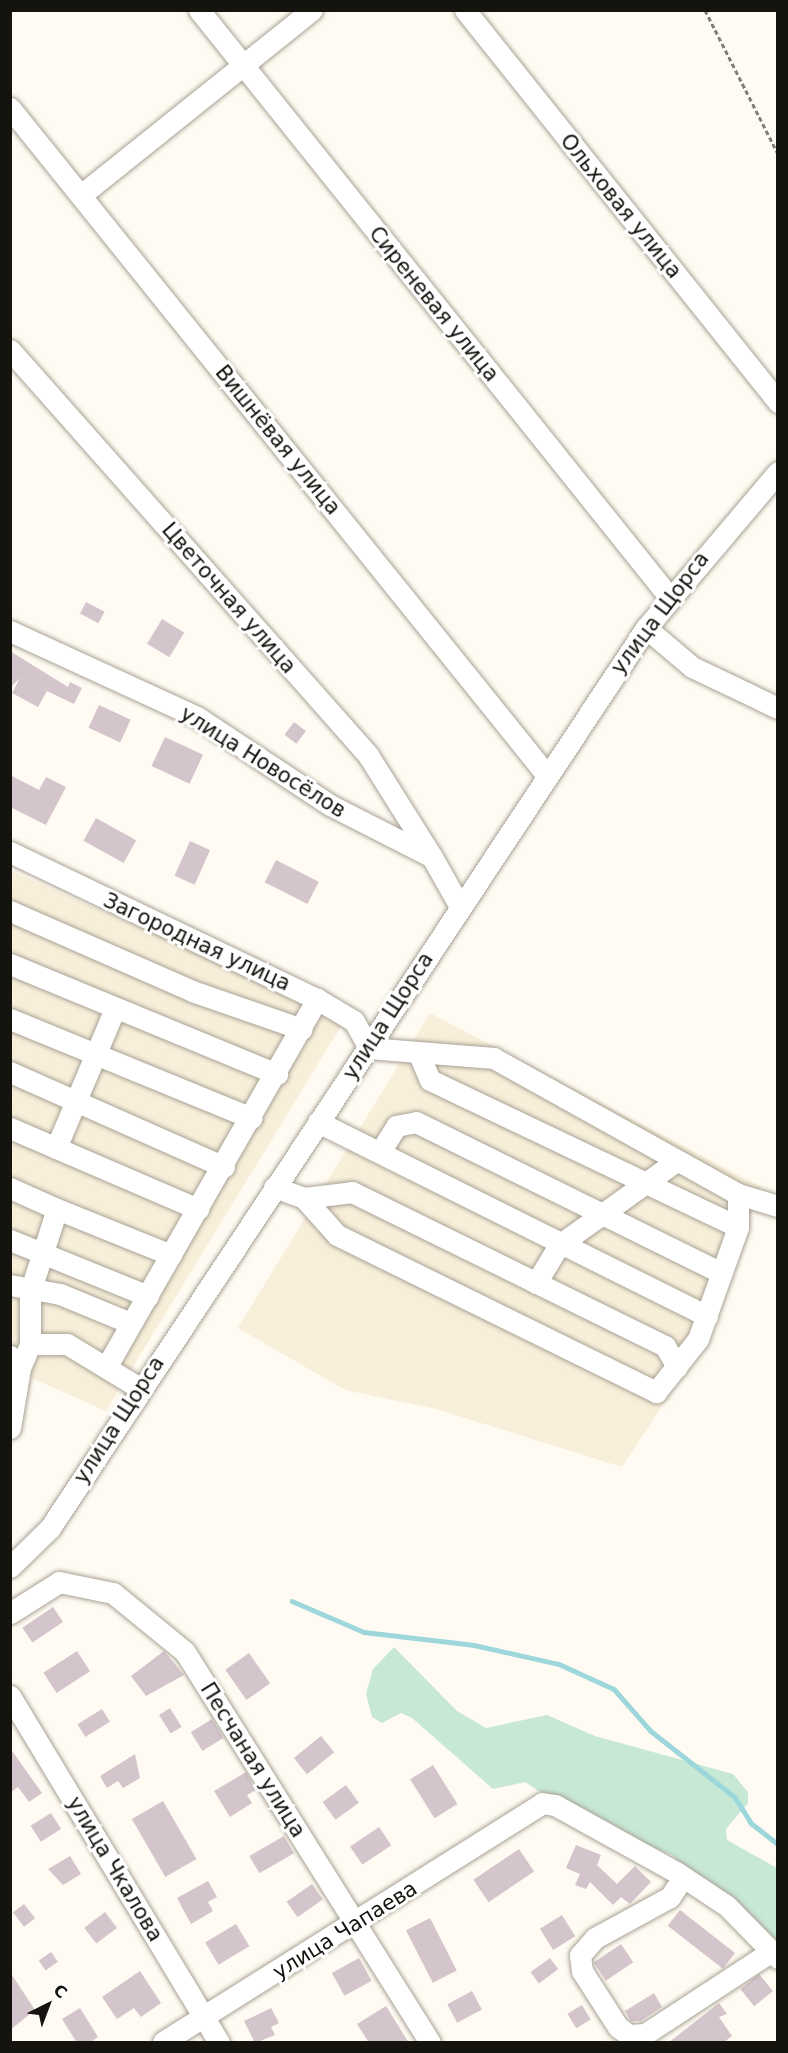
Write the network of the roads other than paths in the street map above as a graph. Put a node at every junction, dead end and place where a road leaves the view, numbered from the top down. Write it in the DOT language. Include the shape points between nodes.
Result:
graph roads {
  1 [pos="199,10"];
  2 [pos="312,10"];
  3 [pos="465,10"];
  4 [pos="243,65"];
  5 [pos="10,108"];
  6 [pos="81,195"];
  7 [pos="10,350"];
  8 [pos="777,402"];
  9 [pos="777,472"];
  10 [pos="670,598"];
  11 [pos="646,628"];
  12 [pos="10,631"];
  13 [pos="777,708"];
  14 [pos="545,773"];
  15 [pos="10,852"];
  16 [pos="432,857"];
  17 [pos="459,905"];
  18 [pos="10,911"];
  19 [pos="10,964"];
  20 [pos="317,999"];
  21 [pos="114,1011"];
  22 [pos="10,1019"];
  23 [pos="302,1029"];
  24 [pos="369,1048"];
  25 [pos="418,1052"];
  26 [pos="98,1058"];
  27 [pos="10,1072"];
  28 [pos="278,1074"];
  29 [pos="80,1103"];
  30 [pos="251,1118"];
  31 [pos="318,1122"];
  32 [pos="10,1128"];
  33 [pos="56,1148"];
  34 [pos="380,1152"];
  35 [pos="675,1162"];
  36 [pos="224,1167"];
  37 [pos="642,1184"];
  38 [pos="274,1187"];
  39 [pos="10,1188"];
  40 [pos="738,1194"];
  41 [pos="304,1198"];
  42 [pos="777,1206"];
  43 [pos="57,1209"];
  44 [pos="198,1209"];
  45 [pos="599,1213"];
  46 [pos="738,1227"];
  47 [pos="10,1240"];
  48 [pos="559,1245"];
  49 [pos="41,1253"];
  50 [pos="171,1255"];
  51 [pos="721,1273"];
  52 [pos="536,1283"];
  53 [pos="20,1288"];
  54 [pos="148,1296"];
  55 [pos="707,1316"];
  56 [pos="128,1322"];
  57 [pos="30,1344"];
  58 [pos="15,1362"];
  59 [pos="108,1364"];
  60 [pos="677,1367"];
  61 [pos="138,1387"];
  62 [pos="10,1428"];
  63 [pos="10,1567"];
  64 [pos="10,1613"];
  65 [pos="10,1696"];
  66 [pos="683,1877"];
  67 [pos="354,1925"];
  68 [pos="775,1955"];
  69 [pos="205,2018"];
  70 [pos="163,2043"];
  71 [pos="219,2043"];
  72 [pos="430,2043"];
  1 -- 4 [label="street, Сиреневая улица"];
  2 -- 4 [label="street"];
  3 -- 8 [label="street, Ольховая улица"];
  4 -- 6 [label="street"];
  4 -- 10 [label="street, Сиреневая улица"];
  5 -- 6 [label="street, Вишнёвая улица"];
  6 -- 14 [label="street, Вишнёвая улица"];
  7 -- 16 [label="street, Цветочная улица" via="368,755"];
  9 -- 10 [label="street, улица Щорса"];
  10 -- 11 [label="street, улица Щорса"];
  11 -- 13 [label="street" via="692,667"];
  11 -- 14 [label="street, улица Щорса"];
  12 -- 16 [label="street, улица Новосёлов" via="197,717 330,806"];
  14 -- 17 [label="street, улица Щорса"];
  15 -- 20 [label="street, Загородная улица"];
  16 -- 17 [label="street"];
  17 -- 24 [label="street, улица Щорса"];
  18 -- 23 [label="street" via="192,991"];
  19 -- 21 [label="street"];
  20 -- 23 [label="street"];
  20 -- 24 [label="street, Загородная улица" via="354,1021"];
  21 -- 26 [label="street"];
  21 -- 28 [label="street"];
  22 -- 26 [label="street"];
  23 -- 28 [label="street"];
  24 -- 25 [label="street"];
  24 -- 31 [label="street, улица Щорса"];
  25 -- 35 [label="street" via="494,1058 631,1130"];
  25 -- 37 [label="street" via="430,1080"];
  26 -- 29 [label="street"];
  26 -- 30 [label="street"];
  27 -- 29 [label="street"];
  28 -- 30 [label="street"];
  29 -- 33 [label="street"];
  29 -- 36 [label="street"];
  30 -- 36 [label="street"];
  31 -- 34 [label="street"];
  31 -- 38 [label="street, улица Щорса"];
  32 -- 33 [label="street"];
  33 -- 44 [label="street"];
  34 -- 45 [label="street" via="396,1126 416,1122"];
  34 -- 48 [label="street"];
  35 -- 37 [label="street"];
  35 -- 40 [label="street"];
  36 -- 44 [label="street"];
  37 -- 45 [label="street"];
  37 -- 46 [label="street"];
  38 -- 41 [label="street"];
  38 -- 61 [label="street, улица Щорса"];
  39 -- 43 [label="street"];
  40 -- 42 [label="street"];
  40 -- 46 [label="street"];
  41 -- 52 [label="street" via="352,1192"];
  41 -- 60 [label="street" via="337,1235 656,1392"];
  43 -- 49 [label="street"];
  43 -- 50 [label="street"];
  44 -- 50 [label="street"];
  45 -- 48 [label="street"];
  45 -- 51 [label="street"];
  46 -- 51 [label="street"];
  47 -- 49 [label="street"];
  48 -- 52 [label="street"];
  48 -- 55 [label="street"];
  49 -- 53 [label="street"];
  49 -- 54 [label="street"];
  50 -- 54 [label="street"];
  51 -- 55 [label="street"];
  52 -- 60 [label="street" via="665,1346"];
  53 -- 56 [label="street" via="60,1294"];
  53 -- 57 [label="street"];
  54 -- 56 [label="street"];
  55 -- 60 [label="street"];
  56 -- 59 [label="street"];
  57 -- 58 [label="street"];
  57 -- 59 [label="street" via="67,1344"];
  58 -- 62 [label="street"];
  59 -- 61 [label="street"];
  61 -- 63 [label="street, улица Щорса" via="50,1528"];
  64 -- 67 [label="street, Песчаная улица" via="59,1582 113,1593 185,1652"];
  65 -- 69 [label="street, улица Чкалова"];
  66 -- 67 [label="street, улица Чапаева" via="555,1805 542,1803"];
  66 -- 68 [label="street, улица Чапаева" via="727,1906"];
  66 -- 68 [label="street" via="670,1897 595,1938 580,1955 582,1971 618,2027 629,2035 645,2034"];
  67 -- 69 [label="street, улица Чапаева"];
  67 -- 72 [label="street, Песчаная улица"];
  69 -- 70 [label="street, улица Чапаева"];
  69 -- 71 [label="street, улица Чкалова"];
}
